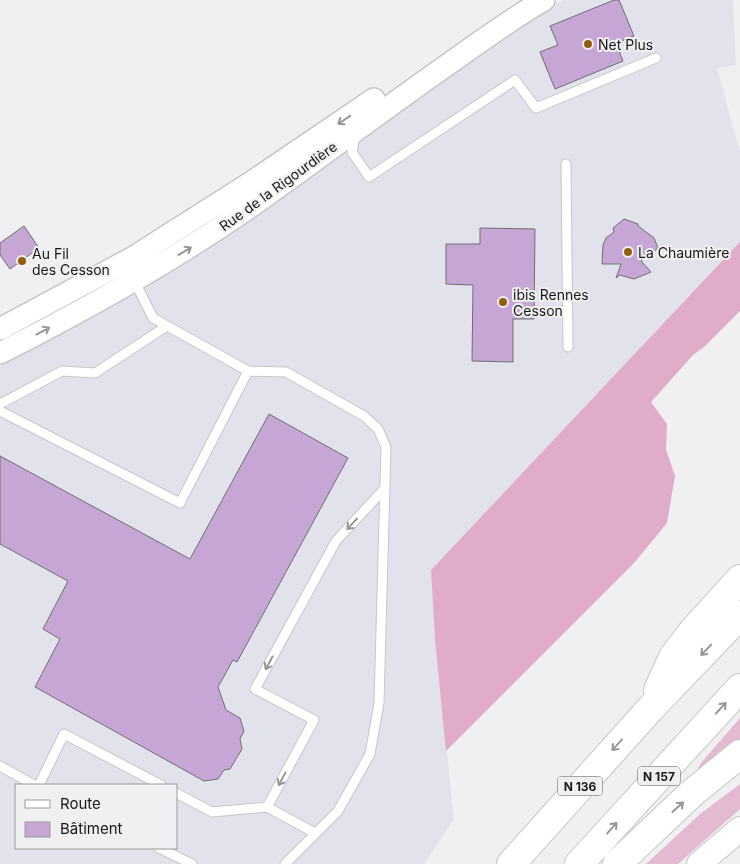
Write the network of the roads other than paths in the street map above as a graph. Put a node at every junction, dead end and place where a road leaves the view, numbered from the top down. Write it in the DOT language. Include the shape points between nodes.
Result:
graph roads {
  1 [pos="516,0"];
  2 [pos="544,0"];
  3 [pos="656,58"];
  4 [pos="355,130"];
  5 [pos="328,150"];
  6 [pos="352,152"];
  7 [pos="566,164"];
  8 [pos="125,262"];
  9 [pos="135,281"];
  10 [pos="167,326"];
  11 [pos="0,329"];
  12 [pos="568,347"];
  13 [pos="0,353"];
  14 [pos="248,371"];
  15 [pos="0,404"];
  16 [pos="0,411"];
  17 [pos="385,488"];
  18 [pos="740,579"];
  19 [pos="740,615"];
  20 [pos="740,688"];
  21 [pos="650,708"];
  22 [pos="740,754"];
  23 [pos="0,766"];
  24 [pos="32,784"];
  25 [pos="39,784"];
  26 [pos="159,784"];
  27 [pos="178,794"];
  28 [pos="267,808"];
  29 [pos="740,829"];
  30 [pos="315,834"];
  31 [pos="161,849"];
  32 [pos="192,864"];
  33 [pos="285,864"];
  34 [pos="511,864"];
  35 [pos="579,864"];
  36 [pos="617,864"];
  37 [pos="699,864"];
  1 -- 8 [label="street, Rue de la Rigourdière, one-way" via="253,181"];
  2 -- 4 [label="street, Rue de la Rigourdière"];
  3 -- 6 [label="lane" via="536,108 515,80 369,177"];
  4 -- 5 [label="street, Rue de la Rigourdière"];
  4 -- 6 [label="lane"];
  5 -- 6 [label="lane"];
  9 -- 5 [label="street, Rue de la Rigourdière, one-way" via="196,244"];
  7 -- 12 [label="lane"];
  8 -- 9 [label="lane"];
  8 -- 11 [label="street, Rue de la Rigourdière"];
  9 -- 10 [label="lane" via="153,318"];
  13 -- 9 [label="street, Rue de la Rigourdière, one-way"];
  10 -- 14 [label="lane"];
  10 -- 15 [label="lane" via="94,373 62,371"];
  14 -- 16 [label="lane" via="180,503"];
  14 -- 17 [label="lane" via="286,372 364,416 378,429 386,447"];
  17 -- 28 [label="lane, one-way" via="336,541 255,690 314,720"];
  17 -- 30 [label="lane" via="379,703 370,754 338,811"];
  18 -- 21 [label="highway, N 136" via="673,656"];
  19 -- 21 [label="highway, one-way"];
  35 -- 20 [label="highway, N 157, one-way"];
  21 -- 34 [label="highway, N 136, one-way"];
  36 -- 22 [label="highway, one-way" via="691,794"];
  23 -- 24 [label="lane"];
  25 -- 26 [label="lane" via="64,734"];
  27 -- 28 [label="lane" via="212,812"];
  28 -- 30 [label="lane"];
  29 -- 37 [label="main road"];
  30 -- 33 [label="lane"];
  31 -- 32 [label="lane"];
}
